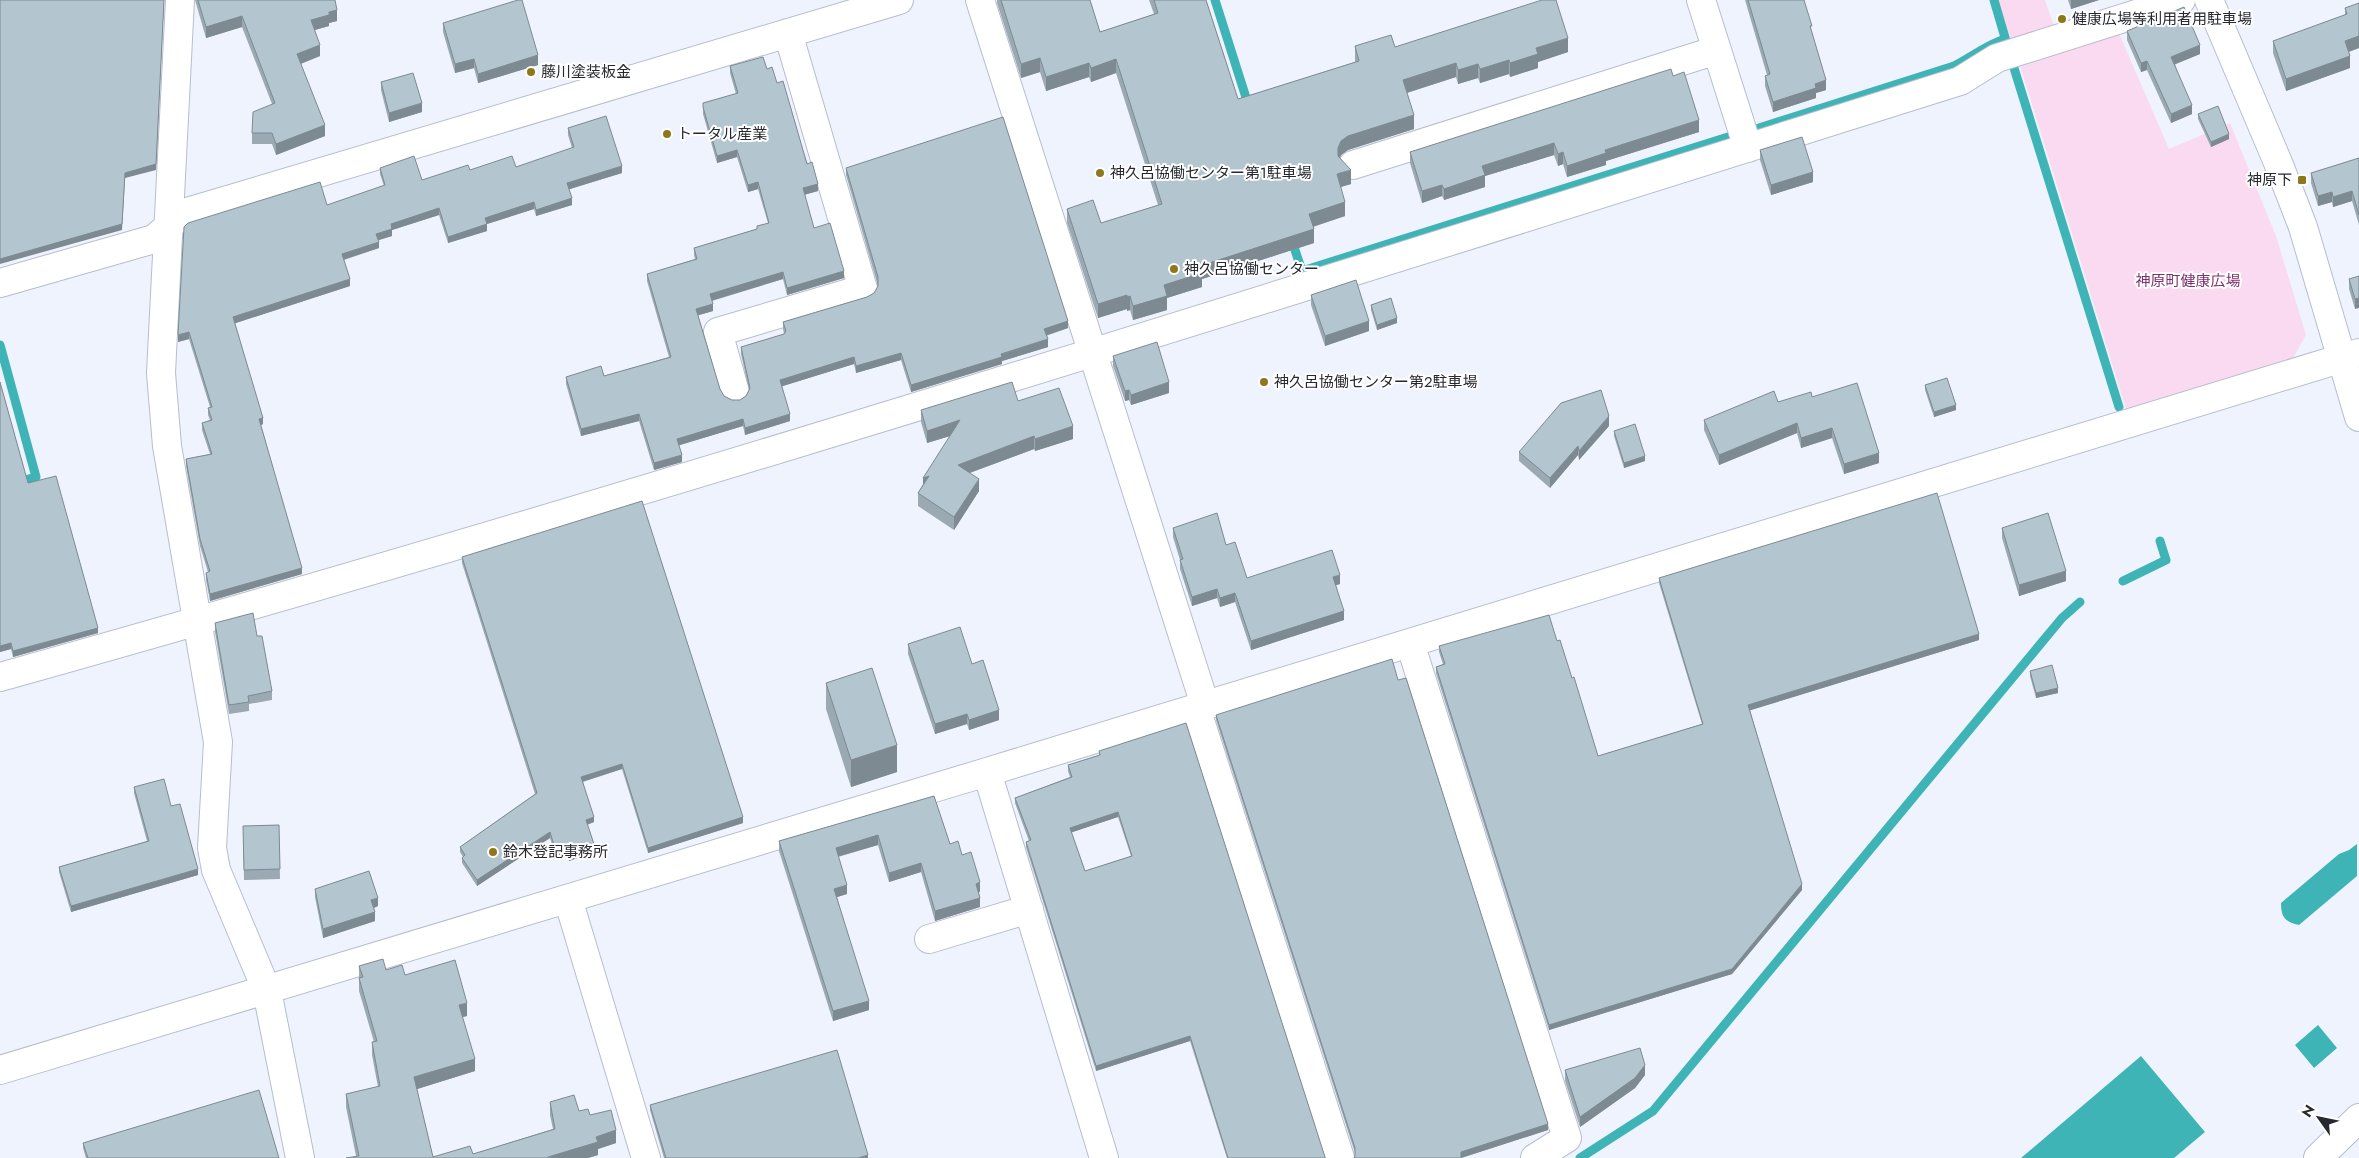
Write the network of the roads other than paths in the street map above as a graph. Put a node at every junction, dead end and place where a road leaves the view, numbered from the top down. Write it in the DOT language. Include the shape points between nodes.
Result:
graph roads {
  1 [pos="180,0"];
  2 [pos="899,0"];
  3 [pos="980,0"];
  4 [pos="1701,0"];
  5 [pos="2181,0"];
  6 [pos="2209,0"];
  7 [pos="788,33"];
  8 [pos="1717,50"];
  9 [pos="1748,148"];
  10 [pos="1353,165"];
  11 [pos="168,226"];
  12 [pos="0,283"];
  13 [pos="1093,354"];
  14 [pos="2351,355"];
  15 [pos="735,392"];
  16 [pos="2359,417"];
  17 [pos="198,622"];
  18 [pos="1410,643"];
  19 [pos="0,677"];
  20 [pos="1201,706"];
  21 [pos="988,772"];
  22 [pos="568,899"];
  23 [pos="1029,909"];
  24 [pos="929,939"];
  25 [pos="266,991"];
  26 [pos="0,1070"];
  27 [pos="2359,1118"];
  28 [pos="300,1158"];
  29 [pos="646,1158"];
  30 [pos="1104,1158"];
  31 [pos="1340,1158"];
  32 [pos="1535,1158"];
  33 [pos="2318,1158"];
  1 -- 11 [label="street"];
  2 -- 7 [label="street"];
  3 -- 13 [label="street"];
  4 -- 8 [label="street"];
  5 -- 9 [label="street" via="1997,58 1960,81"];
  6 -- 14 [label="street" via="2292,196"];
  7 -- 11 [label="street" via="184,213"];
  7 -- 15 [label="street" via="863,289 718,332"];
  8 -- 9 [label="street"];
  8 -- 10 [label="street"];
  9 -- 13 [label="street"];
  11 -- 12 [label="street" via="154,239"];
  11 -- 17 [label="street" via="162,410"];
  13 -- 17 [label="street"];
  13 -- 20 [label="street"];
  14 -- 16 [label="street"];
  14 -- 18 [label="street"];
  17 -- 19 [label="street"];
  17 -- 25 [label="street" via="218,742 212,848 216,870"];
  18 -- 20 [label="street"];
  18 -- 32 [label="street" via="1567,1138"];
  20 -- 21 [label="street"];
  20 -- 31 [label="street"];
  21 -- 22 [label="street"];
  21 -- 23 [label="street"];
  22 -- 25 [label="street"];
  22 -- 29 [label="street"];
  23 -- 24 [label="street"];
  23 -- 30 [label="street"];
  25 -- 26 [label="street"];
  25 -- 28 [label="street"];
  27 -- 33 [label="street"];
}
